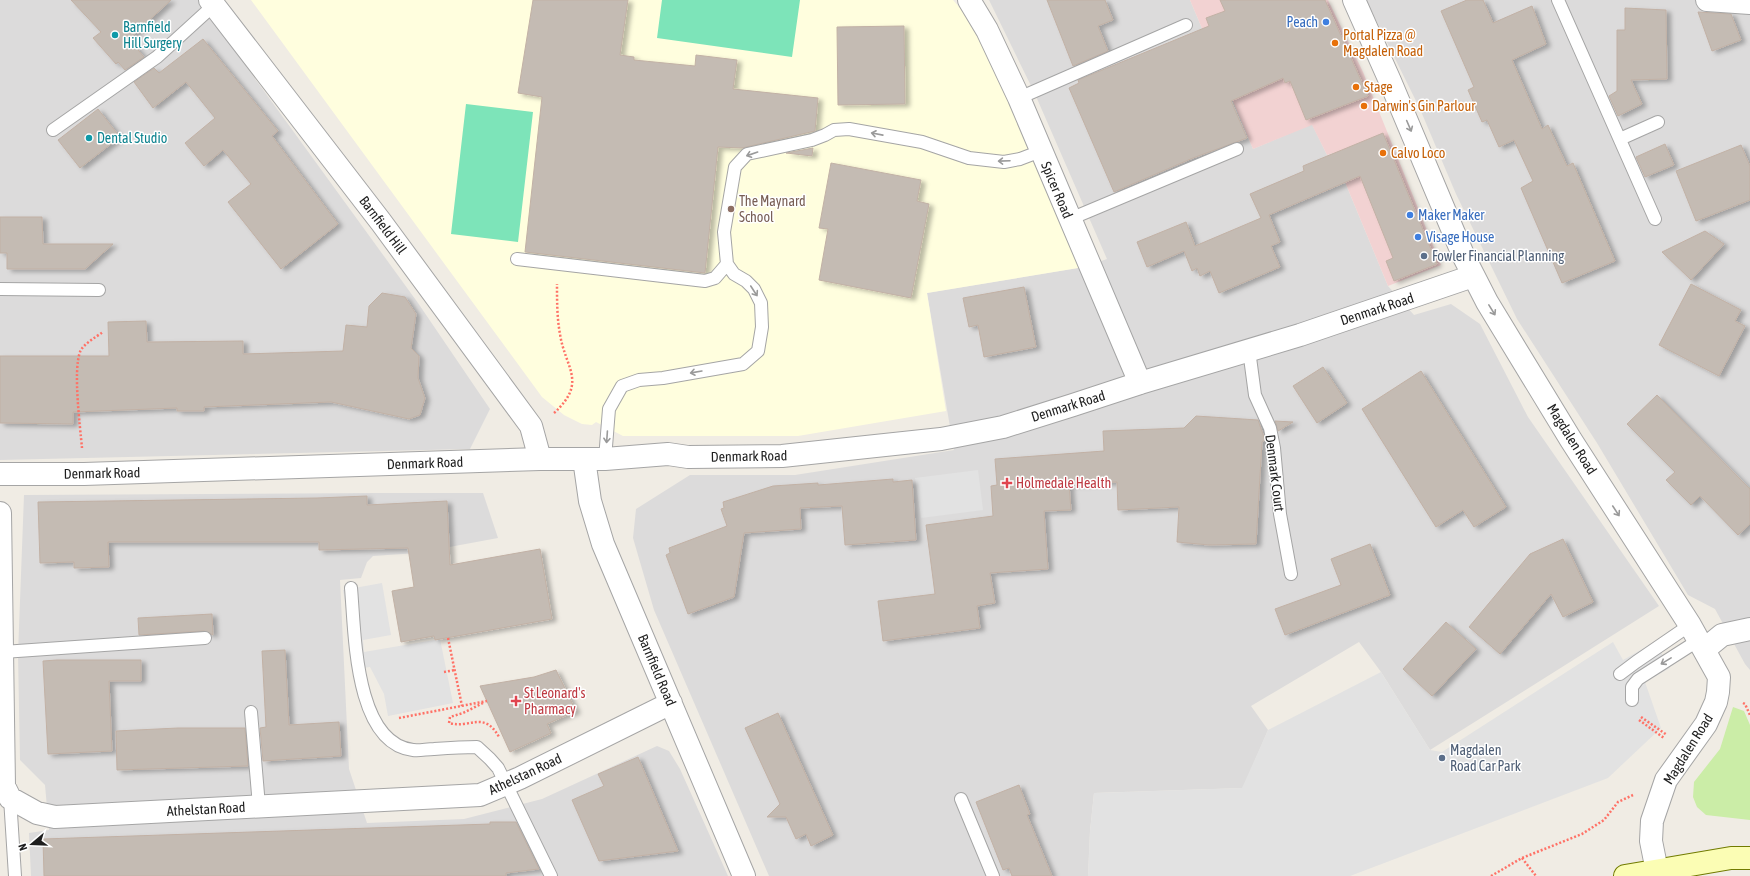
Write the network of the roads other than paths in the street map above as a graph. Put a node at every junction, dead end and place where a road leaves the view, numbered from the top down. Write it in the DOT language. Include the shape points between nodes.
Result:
graph roads {
  1 [pos="969,0"];
  2 [pos="1354,0"];
  3 [pos="1558,0"];
  4 [pos="1707,0"];
  5 [pos="212,3"];
  6 [pos="1750,3"];
  7 [pos="1186,25"];
  8 [pos="1018,98"];
  9 [pos="1658,122"];
  10 [pos="54,130"];
  11 [pos="1620,139"];
  12 [pos="1237,149"];
  13 [pos="1041,151"];
  14 [pos="1070,219"];
  15 [pos="1655,219"];
  16 [pos="517,259"];
  17 [pos="727,264"];
  18 [pos="1473,276"];
  19 [pos="0,289"];
  20 [pos="99,290"];
  21 [pos="1249,350"];
  22 [pos="1140,383"];
  23 [pos="540,459"];
  24 [pos="584,459"];
  25 [pos="606,459"];
  26 [pos="0,474"];
  27 [pos="0,513"];
  28 [pos="1291,574"];
  29 [pos="351,588"];
  30 [pos="1750,629"];
  31 [pos="1693,631"];
  32 [pos="205,638"];
  33 [pos="3,652"];
  34 [pos="1620,674"];
  35 [pos="1,681"];
  36 [pos="1632,700"];
  37 [pos="671,704"];
  38 [pos="251,712"];
  39 [pos="506,784"];
  40 [pos="10,798"];
  41 [pos="961,798"];
  42 [pos="259,806"];
  43 [pos="1750,858"];
  44 [pos="1657,871"];
  45 [pos="15,876"];
  46 [pos="551,876"];
  47 [pos="744,876"];
  48 [pos="993,876"];
  49 [pos="1625,876"];
  1 -- 8 [label="street, Spicer Road" via="987,30"];
  2 -- 18 [label="street, Magdalen Road, one-way"];
  3 -- 11 [label="lane"];
  4 -- 6 [label="street"];
  5 -- 10 [label="lane" via="157,57"];
  5 -- 23 [label="street, Barnfield Hill" via="381,222 531,426"];
  7 -- 8 [label="lane"];
  8 -- 13 [label="street, Spicer Road"];
  9 -- 11 [label="lane"];
  11 -- 15 [label="lane"];
  12 -- 14 [label="lane"];
  13 -- 14 [label="street, Spicer Road"];
  13 -- 17 [label="lane, one-way" via="1004,162 969,158 922,142 849,129 834,130 812,140 747,154 735,167 724,232"];
  14 -- 22 [label="street, Spicer Road"];
  16 -- 17 [label="lane" via="705,281 715,278"];
  17 -- 25 [label="lane, one-way" via="734,274 754,289 761,303 762,327 758,351 743,364 639,380 622,386 609,409"];
  18 -- 21 [label="street, Denmark Road"];
  18 -- 31 [label="street, Magdalen Road, one-way" via="1571,440"];
  19 -- 20 [label="lane"];
  21 -- 22 [label="street, Denmark Road"];
  21 -- 28 [label="lane, Denmark Court" via="1255,395 1270,428 1274,448 1280,514"];
  22 -- 25 [label="street, Denmark Road" via="1002,426 941,439 782,456 688,457 668,454"];
  23 -- 24 [label="street, Denmark Road"];
  23 -- 26 [label="street, Denmark Road" via="84,474"];
  24 -- 25 [label="street, Denmark Road"];
  24 -- 37 [label="street, Barnfield Road" via="590,501 603,544"];
  27 -- 33 [label="street"];
  29 -- 39 [label="lane" via="357,657 363,688 372,716 382,733 402,747 413,750 477,747 498,768"];
  30 -- 31 [label="street" via="1722,635"];
  31 -- 34 [label="lane" via="1636,662"];
  31 -- 36 [label="lane, one-way" via="1638,679 1632,687"];
  31 -- 44 [label="street, Magdalen Road" via="1719,678 1718,692 1706,724 1666,780 1654,814 1651,841"];
  32 -- 33 [label="lane"];
  33 -- 35 [label="street"];
  35 -- 40 [label="street" via="4,786"];
  37 -- 39 [label="street, Athelstan Road"];
  37 -- 47 [label="street, Barnfield Road"];
  38 -- 42 [label="lane"];
  39 -- 42 [label="street, Athelstan Road" via="480,795"];
  39 -- 46 [label="lane"];
  40 -- 42 [label="street, Athelstan Road" via="37,813 54,816"];
  40 -- 45 [label="lane"];
  41 -- 48 [label="lane"];
  43 -- 44 [label="main road" via="1732,858"];
  44 -- 49 [label="main road"];
}
